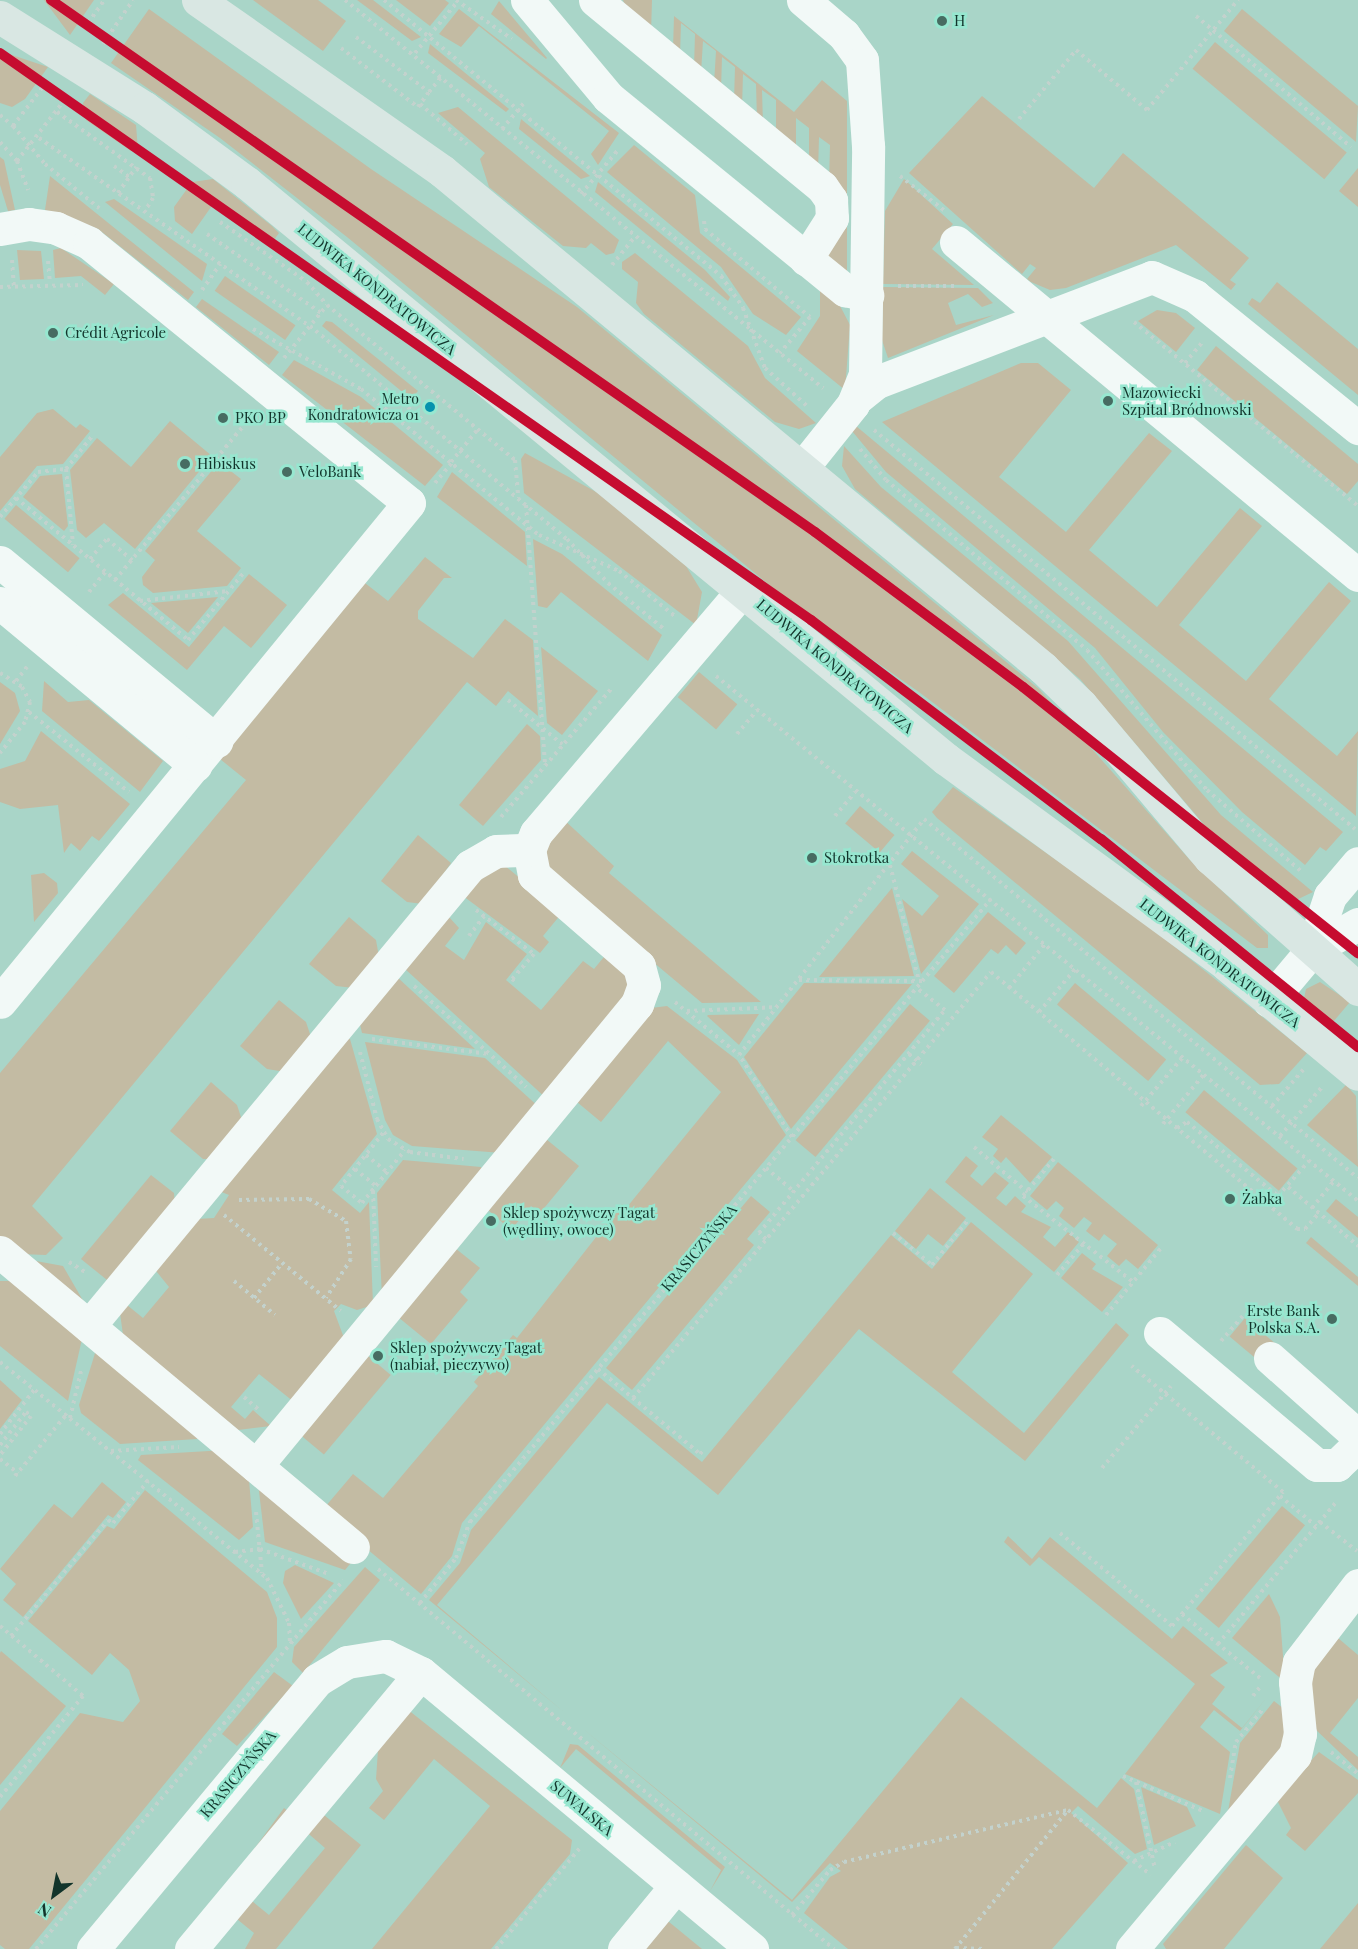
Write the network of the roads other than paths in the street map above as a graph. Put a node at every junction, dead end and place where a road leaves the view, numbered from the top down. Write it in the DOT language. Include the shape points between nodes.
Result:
graph roads {
  1 [pos="198,0"];
  2 [pos="527,0"];
  3 [pos="588,0"];
  4 [pos="595,0"];
  5 [pos="803,0"];
  6 [pos="0,17"];
  7 [pos="553,31"];
  8 [pos="6,242"];
  9 [pos="956,242"];
  10 [pos="806,259"];
  11 [pos="867,290"];
  12 [pos="1045,316"];
  13 [pos="852,406"];
  14 [pos="1358,428"];
  15 [pos="802,468"];
  16 [pos="0,562"];
  17 [pos="1358,575"];
  18 [pos="744,589"];
  19 [pos="0,603"];
  20 [pos="206,753"];
  21 [pos="529,850"];
  22 [pos="1353,850"];
  23 [pos="1358,924"];
  24 [pos="1312,950"];
  25 [pos="1358,989"];
  26 [pos="1269,1001"];
  27 [pos="0,1002"];
  28 [pos="1358,1074"];
  29 [pos="0,1252"];
  30 [pos="90,1327"];
  31 [pos="1160,1334"];
  32 [pos="1270,1358"];
  33 [pos="1358,1436"];
  34 [pos="1358,1444"];
  35 [pos="245,1457"];
  36 [pos="358,1551"];
  37 [pos="1358,1585"];
  38 [pos="417,1670"];
  39 [pos="676,1886"];
  40 [pos="93,1949"];
  41 [pos="191,1949"];
  42 [pos="624,1949"];
  43 [pos="752,1949"];
  44 [pos="1132,1949"];
  1 -- 15 [label="main road" via="442,171"];
  2 -- 7 [label="street"];
  3 -- 7 [label="street"];
  4 -- 10 [label="street" via="822,187 831,200 832,218"];
  5 -- 11 [label="street" via="855,48 866,73"];
  6 -- 18 [label="main road, LUDWIKA KONDRATOWICZA" via="223,164"];
  7 -- 10 [label="street" via="608,97"];
  8 -- 20 [label="street" via="29,224 56,228 89,243 260,396 409,505"];
  9 -- 12 [label="street"];
  10 -- 11 [label="street" via="845,290"];
  11 -- 13 [label="street" via="866,368"];
  12 -- 13 [label="street" via="877,382"];
  12 -- 14 [label="street" via="1132,281 1164,279 1223,317"];
  12 -- 17 [label="street"];
  13 -- 15 [label="street"];
  15 -- 24 [label="main road" via="1043,668 1081,705 1210,858"];
  16 -- 20 [label="street"];
  18 -- 21 [label="street" via="536,833"];
  18 -- 26 [label="main road, LUDWIKA KONDRATOWICZA" via="946,759"];
  19 -- 20 [label="street"];
  20 -- 27 [label="street"];
  21 -- 30 [label="street" via="485,855 449,890 389,963 353,1023"];
  21 -- 35 [label="street" via="534,875 635,962 644,985 637,1004 378,1317"];
  22 -- 24 [label="street" via="1330,896"];
  23 -- 24 [label="street"];
  24 -- 25 [label="main road"];
  24 -- 26 [label="street"];
  26 -- 28 [label="main road, LUDWIKA KONDRATOWICZA"];
  29 -- 30 [label="street"];
  30 -- 35 [label="street"];
  31 -- 34 [label="street" via="1317,1465 1337,1466"];
  32 -- 33 [label="street"];
  35 -- 36 [label="street"];
  37 -- 44 [label="street" via="1303,1652 1287,1701 1300,1734 1294,1755 1229,1823"];
  38 -- 39 [label="street, SUWALSKA"];
  38 -- 40 [label="street, KRASICZYŃSKA" via="393,1657 371,1657 322,1675"];
  38 -- 41 [label="street"];
  39 -- 42 [label="street"];
  39 -- 43 [label="street, SUWALSKA"];
}
